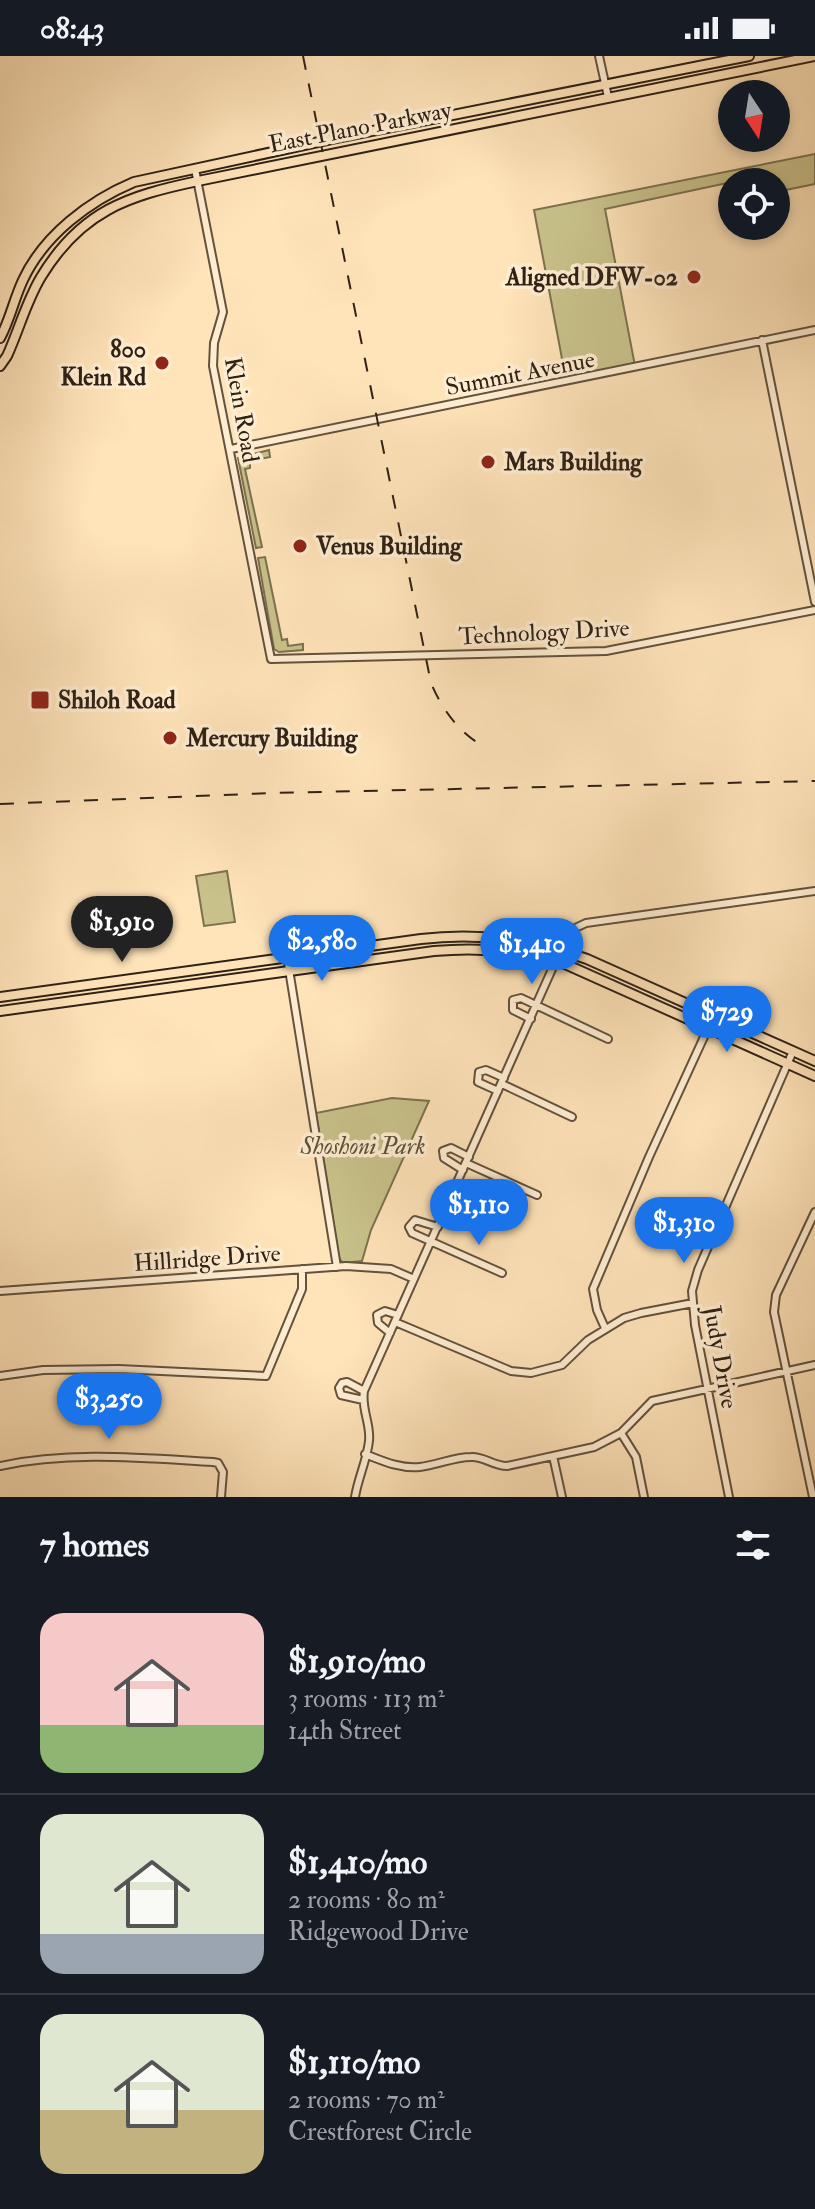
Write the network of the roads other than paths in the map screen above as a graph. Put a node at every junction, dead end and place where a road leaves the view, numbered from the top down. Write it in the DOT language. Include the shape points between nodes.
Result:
graph roads {
  1 [pos="599,56"];
  2 [pos="749,56"];
  3 [pos="812,57"];
  4 [pos="707,65"];
  5 [pos="709,78"];
  6 [pos="605,85"];
  7 [pos="608,97"];
  8 [pos="529,100"];
  9 [pos="531,113"];
  10 [pos="419,122"];
  11 [pos="422,135"];
  12 [pos="341,137"];
  13 [pos="343,150"];
  14 [pos="195,169"];
  15 [pos="198,181"];
  16 [pos="65,226"];
  17 [pos="74,235"];
  18 [pos="815,330"];
  19 [pos="0,338"];
  20 [pos="762,340"];
  21 [pos="0,366"];
  22 [pos="231,449"];
  23 [pos="815,602"];
  24 [pos="815,610"];
  25 [pos="271,659"];
  26 [pos="815,891"];
  27 [pos="486,936"];
  28 [pos="378,945"];
  29 [pos="486,949"];
  30 [pos="561,949"];
  31 [pos="287,957"];
  32 [pos="380,959"];
  33 [pos="557,962"];
  34 [pos="289,971"];
  35 [pos="161,975"];
  36 [pos="56,989"];
  37 [pos="163,989"];
  38 [pos="0,997"];
  39 [pos="58,1003"];
  40 [pos="537,1005"];
  41 [pos="0,1011"];
  42 [pos="714,1015"];
  43 [pos="531,1019"];
  44 [pos="709,1028"];
  45 [pos="608,1039"];
  46 [pos="793,1051"];
  47 [pos="815,1061"];
  48 [pos="787,1063"];
  49 [pos="815,1076"];
  50 [pos="501,1084"];
  51 [pos="572,1117"];
  52 [pos="466,1163"];
  53 [pos="537,1195"];
  54 [pos="815,1212"];
  55 [pos="438,1227"];
  56 [pos="431,1242"];
  57 [pos="337,1267"];
  58 [pos="302,1269"];
  59 [pos="502,1273"];
  60 [pos="414,1279"];
  61 [pos="0,1291"];
  62 [pos="693,1303"];
  63 [pos="397,1318"];
  64 [pos="605,1328"];
  65 [pos="390,1333"];
  66 [pos="815,1365"];
  67 [pos="786,1371"];
  68 [pos="0,1376"];
  69 [pos="708,1389"];
  70 [pos="364,1391"];
  71 [pos="363,1400"];
  72 [pos="621,1433"];
  73 [pos="365,1454"];
  74 [pos="553,1456"];
  75 [pos="0,1466"];
  76 [pos="221,1497"];
  77 [pos="355,1497"];
  78 [pos="562,1497"];
  79 [pos="644,1497"];
  80 [pos="729,1497"];
  81 [pos="813,1497"];
  1 -- 6 [label="street"];
  2 -- 4 [label="main road, East Plano Parkway"];
  3 -- 5 [label="main road, East Plano Parkway"];
  4 -- 5 [label="main road"];
  4 -- 6 [label="main road, East Plano Parkway"];
  5 -- 7 [label="main road, East Plano Parkway"];
  6 -- 7 [label="street"];
  6 -- 8 [label="main road, East Plano Parkway"];
  7 -- 9 [label="main road, East Plano Parkway"];
  8 -- 9 [label="main road"];
  8 -- 10 [label="main road, East Plano Parkway"];
  9 -- 11 [label="main road, East Plano Parkway"];
  10 -- 11 [label="main road"];
  10 -- 12 [label="main road, East Plano Parkway"];
  11 -- 13 [label="main road, East Plano Parkway"];
  12 -- 13 [label="main road"];
  12 -- 14 [label="main road, East Plano Parkway"];
  13 -- 15 [label="main road, East Plano Parkway"];
  14 -- 15 [label="street, Klein Road"];
  14 -- 16 [label="main road, East Plano Parkway" via="112,191"];
  15 -- 17 [label="main road, East Plano Parkway" via="121,201"];
  15 -- 22 [label="street, Klein Road" via="222,303 212,357"];
  16 -- 17 [label="main road"];
  16 -- 19 [label="main road, East Plano Parkway" via="24,276"];
  17 -- 21 [label="main road, East Plano Parkway" via="41,277"];
  18 -- 20 [label="street, Summit Avenue"];
  20 -- 22 [label="street, Summit Avenue"];
  20 -- 23 [label="street"];
  22 -- 25 [label="street, Klein Road"];
  24 -- 25 [label="street, Technology Drive" via="606,651"];
  26 -- 30 [label="street" via="586,923 569,931"];
  27 -- 28 [label="main road"];
  27 -- 29 [label="main road"];
  27 -- 30 [label="main road"];
  28 -- 31 [label="main road"];
  28 -- 32 [label="main road"];
  29 -- 32 [label="main road"];
  29 -- 33 [label="main road"];
  30 -- 33 [label="street"];
  30 -- 42 [label="main road"];
  31 -- 34 [label="street"];
  31 -- 35 [label="main road"];
  32 -- 34 [label="main road"];
  33 -- 40 [label="street"];
  33 -- 44 [label="main road"];
  34 -- 37 [label="main road"];
  34 -- 57 [label="street"];
  35 -- 36 [label="main road"];
  35 -- 37 [label="main road"];
  36 -- 38 [label="main road"];
  36 -- 39 [label="main road"];
  37 -- 39 [label="main road"];
  39 -- 41 [label="main road"];
  40 -- 43 [label="street"];
  40 -- 43 [label="street" via="518,998 512,1002 513,1010"];
  40 -- 45 [label="street"];
  42 -- 44 [label="street"];
  42 -- 46 [label="main road"];
  43 -- 50 [label="street"];
  44 -- 48 [label="main road"];
  44 -- 64 [label="street" via="593,1289"];
  46 -- 47 [label="main road"];
  46 -- 48 [label="street, Judy Drive"];
  48 -- 49 [label="main road"];
  48 -- 62 [label="street, Judy Drive" via="698,1270"];
  50 -- 51 [label="street"];
  50 -- 52 [label="street"];
  52 -- 53 [label="street"];
  52 -- 55 [label="street"];
  54 -- 67 [label="street" via="776,1295 774,1312"];
  55 -- 56 [label="street"];
  55 -- 56 [label="street" via="415,1220 409,1224 412,1233"];
  56 -- 59 [label="street"];
  56 -- 60 [label="street"];
  57 -- 58 [label="street, Hillridge Drive"];
  57 -- 60 [label="street, Hillridge Drive" via="382,1267"];
  58 -- 61 [label="street, Hillridge Drive"];
  58 -- 68 [label="street" via="302,1289 266,1376 119,1369"];
  60 -- 63 [label="street"];
  62 -- 64 [label="street" via="641,1313"];
  62 -- 69 [label="street, Judy Drive"];
  63 -- 64 [label="street" via="511,1371 531,1373 567,1362"];
  63 -- 65 [label="street"];
  63 -- 65 [label="street" via="385,1311 377,1315"];
  65 -- 70 [label="street"];
  66 -- 67 [label="street"];
  67 -- 69 [label="street"];
  67 -- 81 [label="street"];
  69 -- 72 [label="street" via="652,1401"];
  69 -- 80 [label="street, Judy Drive"];
  70 -- 71 [label="street"];
  70 -- 71 [label="street" via="347,1382 339,1388 341,1395"];
  71 -- 73 [label="street" via="369,1443"];
  72 -- 74 [label="street" via="594,1447"];
  72 -- 79 [label="street" via="636,1457"];
  73 -- 74 [label="street" via="405,1467 468,1457 507,1466"];
  73 -- 77 [label="street"];
  74 -- 78 [label="street"];
  75 -- 76 [label="street" via="119,1456 218,1463 223,1472"];
}
